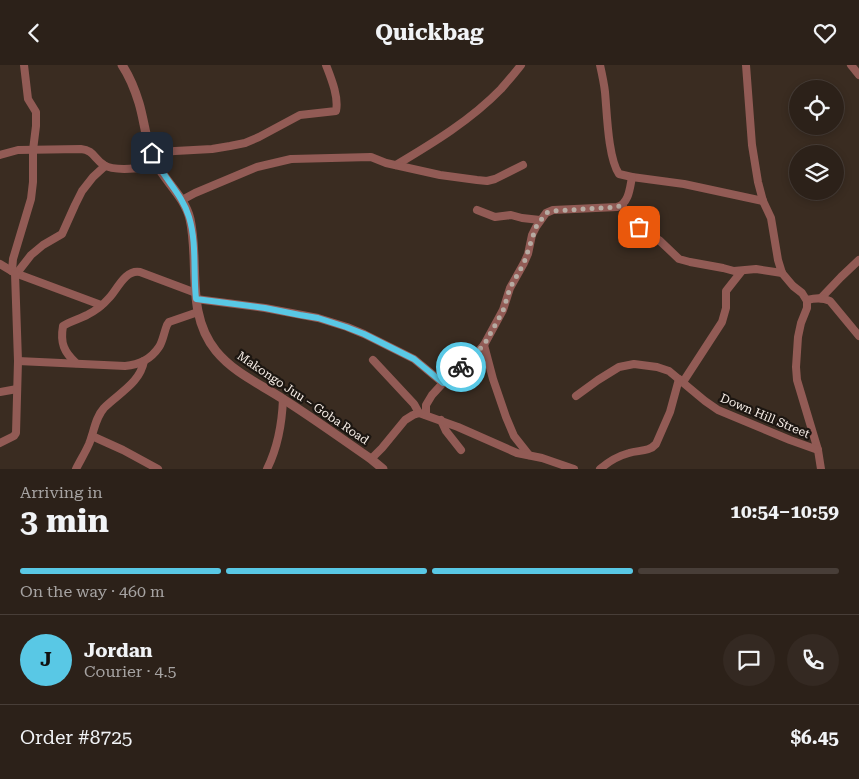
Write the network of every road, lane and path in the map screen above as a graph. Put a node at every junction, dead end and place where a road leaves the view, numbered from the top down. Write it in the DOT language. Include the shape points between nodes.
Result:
graph roads {
  1 [pos="24,65"];
  2 [pos="122,65"];
  3 [pos="326,65"];
  4 [pos="521,65"];
  5 [pos="600,65"];
  6 [pos="746,65"];
  7 [pos="851,65"];
  8 [pos="859,75"];
  9 [pos="33,150"];
  10 [pos="152,153"];
  11 [pos="0,155"];
  12 [pos="156,165"];
  13 [pos="396,165"];
  14 [pos="523,165"];
  15 [pos="106,166"];
  16 [pos="632,177"];
  17 [pos="182,200"];
  18 [pos="763,201"];
  19 [pos="622,205"];
  20 [pos="478,210"];
  21 [pos="540,220"];
  22 [pos="859,260"];
  23 [pos="0,264"];
  24 [pos="15,272"];
  25 [pos="740,272"];
  26 [pos="782,273"];
  27 [pos="196,296"];
  28 [pos="821,298"];
  29 [pos="807,300"];
  30 [pos="101,305"];
  31 [pos="198,312"];
  32 [pos="859,336"];
  33 [pos="484,345"];
  34 [pos="373,360"];
  35 [pos="18,361"];
  36 [pos="144,361"];
  37 [pos="76,363"];
  38 [pos="681,381"];
  39 [pos="443,383"];
  40 [pos="17,389"];
  41 [pos="0,392"];
  42 [pos="576,396"];
  43 [pos="283,399"];
  44 [pos="422,414"];
  45 [pos="441,421"];
  46 [pos="92,436"];
  47 [pos="0,443"];
  48 [pos="461,450"];
  49 [pos="818,450"];
  50 [pos="529,455"];
  51 [pos="371,459"];
  52 [pos="76,469"];
  53 [pos="158,469"];
  54 [pos="267,469"];
  55 [pos="383,469"];
  56 [pos="574,469"];
  57 [pos="600,469"];
  58 [pos="820,469"];
  1 -- 9 [label="street" via="28,99 36,112"];
  2 -- 10 [label="street, Makongo Juu – Goba Road" via="139,103"];
  3 -- 10 [label="street" via="337,108 334,112 300,115 245,143"];
  4 -- 13 [label="street" via="478,110 435,142"];
  5 -- 16 [label="street" via="616,169 619,174"];
  6 -- 18 [label="street" via="752,145"];
  7 -- 8 [label="street"];
  9 -- 11 [label="street"];
  9 -- 15 [label="street" via="88,149"];
  9 -- 24 [label="street" via="33,190 13,259"];
  10 -- 12 [label="street, Makongo Juu – Goba Road"];
  12 -- 15 [label="street"];
  12 -- 17 [label="street, Makongo Juu – Goba Road"];
  13 -- 14 [label="street" via="487,181"];
  13 -- 17 [label="street" via="372,157 290,159 257,167"];
  15 -- 24 [label="street" via="82,191 62,234 43,245"];
  16 -- 18 [label="street"];
  16 -- 19 [label="street"];
  17 -- 27 [label="street, Makongo Juu – Goba Road" via="193,237"];
  18 -- 26 [label="street" via="771,218"];
  19 -- 21 [label="street" via="553,211"];
  19 -- 25 [label="street" via="631,220 679,259"];
  20 -- 21 [label="street" via="495,217 511,215"];
  21 -- 33 [label="street" via="503,311"];
  22 -- 28 [label="street"];
  23 -- 24 [label="street"];
  24 -- 30 [label="street"];
  24 -- 35 [label="street"];
  25 -- 26 [label="street" via="756,269"];
  25 -- 38 [label="street" via="726,291 722,322"];
  26 -- 29 [label="street"];
  27 -- 30 [label="street" via="136,271 129,274"];
  27 -- 31 [label="street, Makongo Juu – Goba Road"];
  27 -- 39 [label="street" via="318,318 346,327 414,359"];
  28 -- 29 [label="street"];
  28 -- 32 [label="street" via="834,305"];
  29 -- 49 [label="street" via="808,307 798,337 796,367"];
  30 -- 37 [label="street" via="63,326 64,349"];
  31 -- 36 [label="street" via="169,322 159,347"];
  31 -- 43 [label="street, Makongo Juu – Goba Road" via="204,332 216,351 238,372"];
  33 -- 39 [label="street"];
  33 -- 50 [label="street" via="506,417 514,436"];
  34 -- 44 [label="street"];
  35 -- 37 [label="street"];
  35 -- 40 [label="street"];
  36 -- 37 [label="street" via="125,366"];
  36 -- 46 [label="street" via="132,384 102,410"];
  38 -- 42 [label="street, Down Hill Street" via="669,371 634,363 612,371"];
  38 -- 49 [label="street, Down Hill Street" via="718,410"];
  38 -- 57 [label="street" via="653,448 628,453"];
  39 -- 44 [label="street" via="428,400"];
  40 -- 41 [label="street"];
  40 -- 47 [label="street" via="16,433"];
  43 -- 51 [label="street, Makongo Juu – Goba Road"];
  43 -- 54 [label="street" via="281,429"];
  44 -- 45 [label="street"];
  44 -- 51 [label="street" via="405,420"];
  45 -- 48 [label="street"];
  45 -- 50 [label="street"];
  46 -- 52 [label="street"];
  46 -- 53 [label="street"];
  49 -- 58 [label="street"];
  50 -- 56 [label="street"];
  51 -- 55 [label="street, Makongo Juu – Goba Road"];
}
